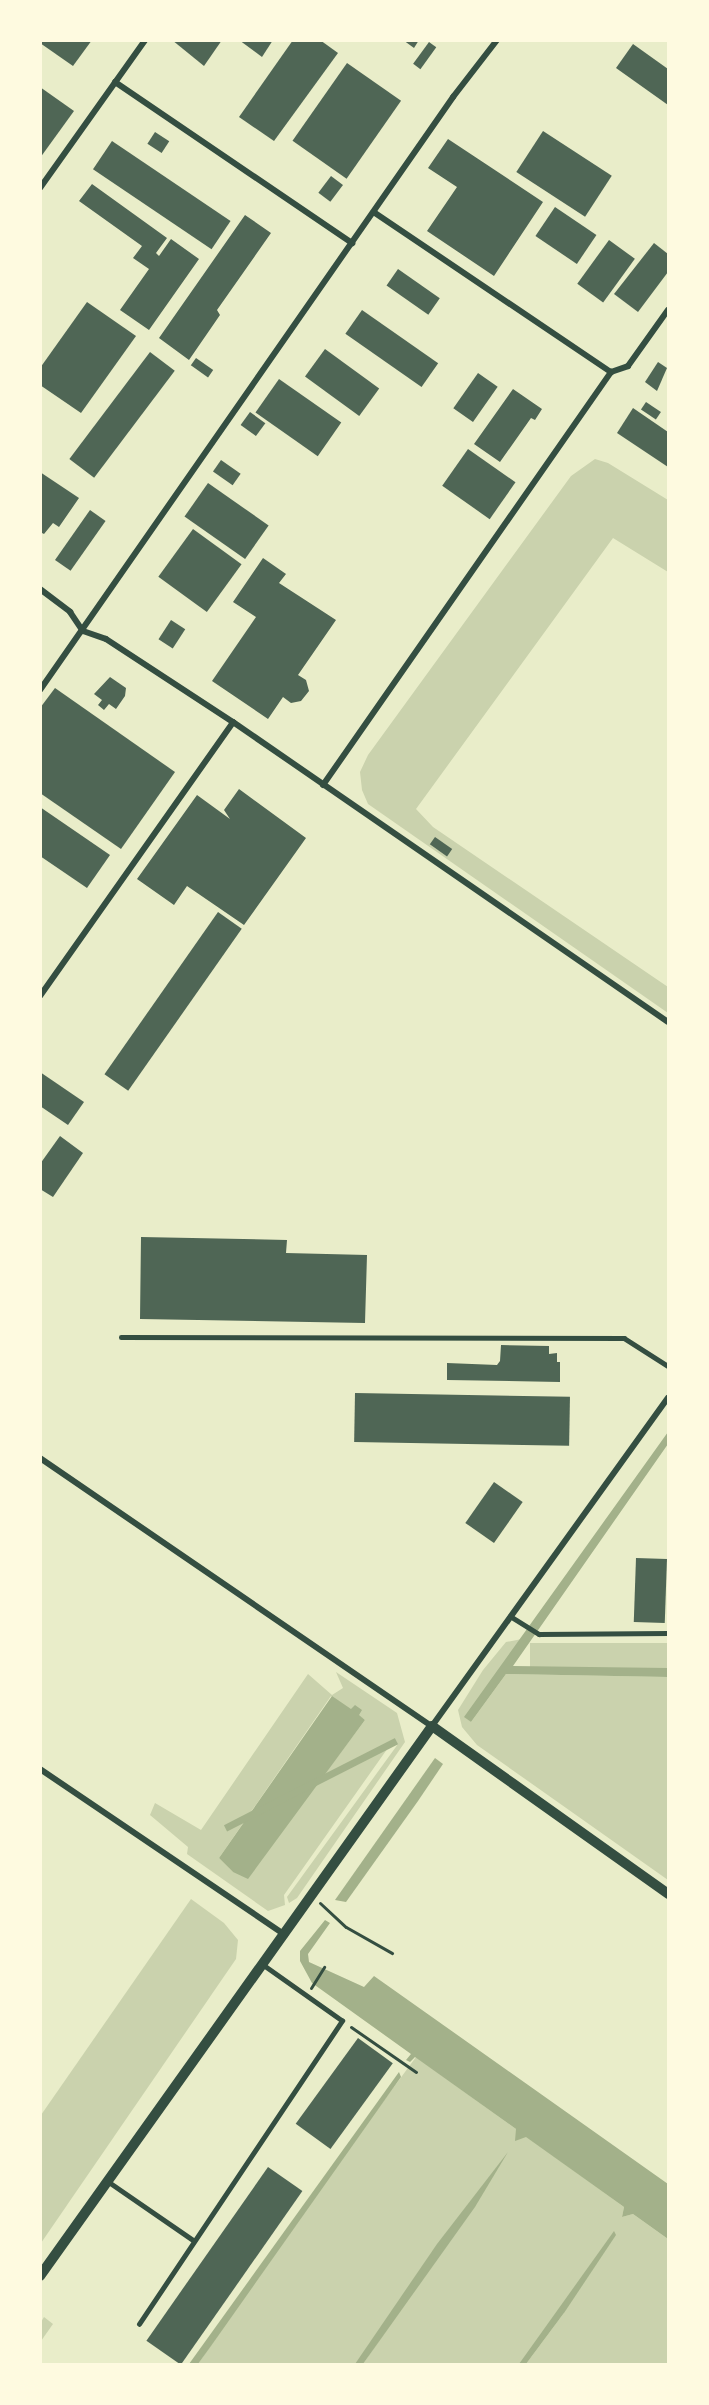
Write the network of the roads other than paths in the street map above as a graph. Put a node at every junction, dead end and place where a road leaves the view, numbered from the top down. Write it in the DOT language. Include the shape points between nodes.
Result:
graph roads {
  1 [pos="144,40"];
  2 [pos="497,40"];
  3 [pos="115,82"];
  4 [pos="40,188"];
  5 [pos="375,213"];
  6 [pos="352,243"];
  7 [pos="669,310"];
  8 [pos="612,372"];
  9 [pos="40,589"];
  10 [pos="83,631"];
  11 [pos="40,690"];
  12 [pos="233,722"];
  13 [pos="323,785"];
  14 [pos="40,996"];
  15 [pos="669,1022"];
  16 [pos="121,1337"];
  17 [pos="669,1366"];
  18 [pos="669,1398"];
  19 [pos="40,1458"];
  20 [pos="510,1616"];
  21 [pos="669,1633"];
  22 [pos="432,1726"];
  23 [pos="40,1769"];
  24 [pos="669,1894"];
  25 [pos="285,1935"];
  26 [pos="263,1965"];
  27 [pos="108,2181"];
  28 [pos="193,2241"];
  29 [pos="40,2276"];
  30 [pos="139,2324"];
  1 -- 3 [label="street"];
  2 -- 5 [label="street" via="453,97"];
  3 -- 4 [label="street"];
  3 -- 6 [label="street"];
  5 -- 6 [label="street"];
  5 -- 8 [label="street"];
  6 -- 10 [label="street"];
  7 -- 8 [label="street" via="628,366"];
  8 -- 13 [label="street"];
  9 -- 10 [label="street" via="70,612"];
  10 -- 11 [label="street"];
  10 -- 12 [label="street" via="106,639"];
  12 -- 13 [label="street"];
  12 -- 14 [label="street"];
  13 -- 15 [label="street"];
  16 -- 17 [label="lane" via="624,1338"];
  18 -- 20 [label="street"];
  19 -- 22 [label="street"];
  20 -- 21 [label="lane" via="540,1635"];
  20 -- 22 [label="street"];
  22 -- 24 [label="street"];
  22 -- 25 [label="street"];
  23 -- 25 [label="street"];
  25 -- 26 [label="street"];
  26 -- 27 [label="street"];
  26 -- 28 [label="lane" via="342,2021"];
  27 -- 28 [label="lane"];
  27 -- 29 [label="street"];
  28 -- 30 [label="lane"];
}
